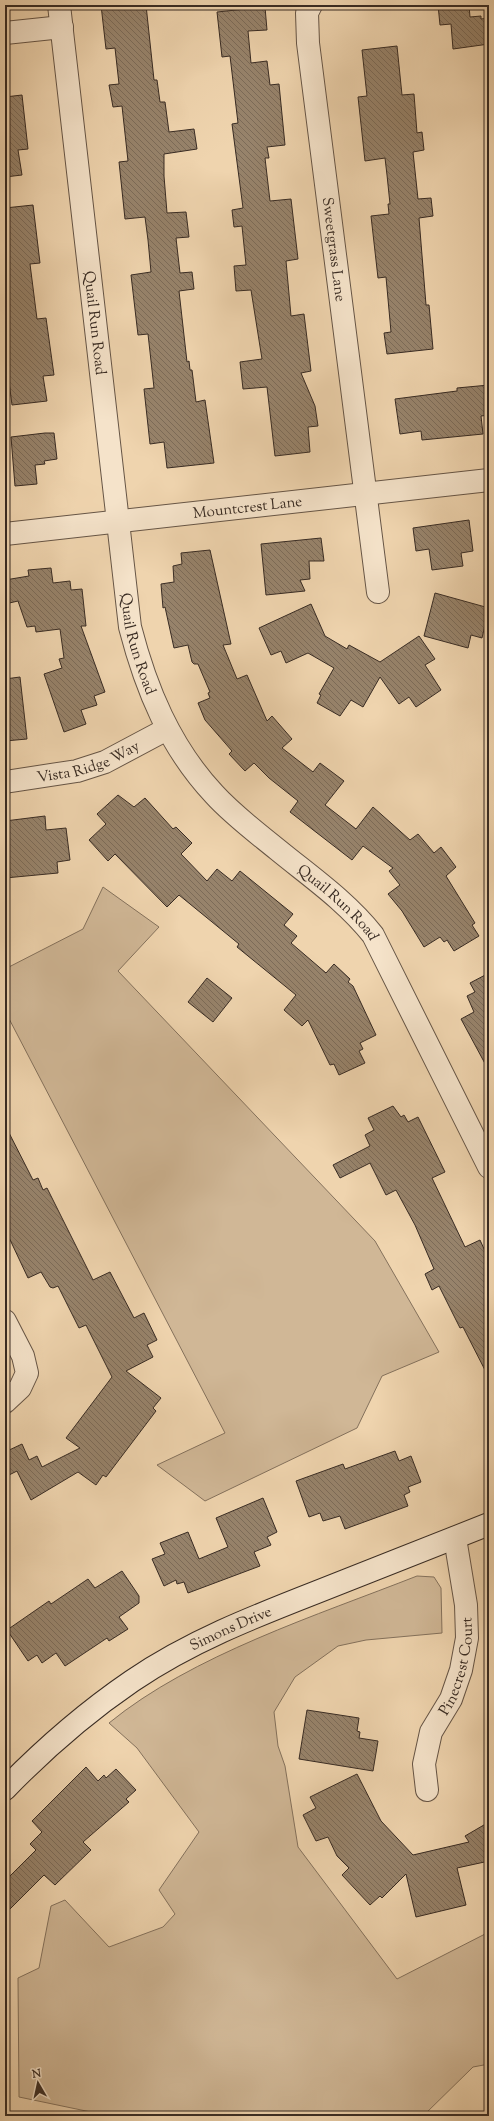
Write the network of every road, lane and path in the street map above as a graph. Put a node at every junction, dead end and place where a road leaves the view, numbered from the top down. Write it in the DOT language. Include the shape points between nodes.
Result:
graph roads {
  1 [pos="59,5"];
  2 [pos="311,5"];
  3 [pos="62,27"];
  4 [pos="5,33"];
  5 [pos="489,480"];
  6 [pos="367,493"];
  7 [pos="118,522"];
  8 [pos="5,534"];
  9 [pos="378,592"];
  10 [pos="167,729"];
  11 [pos="5,782"];
  12 [pos="489,1167"];
  13 [pos="5,1321"];
  14 [pos="5,1402"];
  15 [pos="489,1524"];
  16 [pos="454,1538"];
  17 [pos="5,1789"];
  18 [pos="427,1790"];
  1 -- 3 [label="street, Quail Run Road"];
  2 -- 6 [label="street, Sweetgrass Lane" via="307,13 308,43"];
  3 -- 4 [label="street"];
  3 -- 7 [label="street, Quail Run Road"];
  5 -- 6 [label="street, Mountcrest Lane"];
  6 -- 7 [label="street, Mountcrest Lane"];
  6 -- 9 [label="street, Sweetgrass Lane"];
  7 -- 8 [label="street, Mountcrest Lane"];
  7 -- 10 [label="street, Quail Run Road" via="130,627 141,669"];
  10 -- 11 [label="street, Vista Ridge Way" via="105,762 77,771"];
  10 -- 12 [label="street, Quail Run Road" via="189,764 214,794 246,824 356,914 373,935"];
  13 -- 14 [label="street" via="22,1356 27,1373 20,1388"];
  15 -- 16 [label="street, Simons Drive"];
  16 -- 17 [label="street, Simons Drive" via="239,1622 187,1648 132,1680 83,1716 36,1757"];
  16 -- 18 [label="street, Pinecrest Court" via="466,1605 468,1638 451,1698 431,1732 424,1764"];
}
